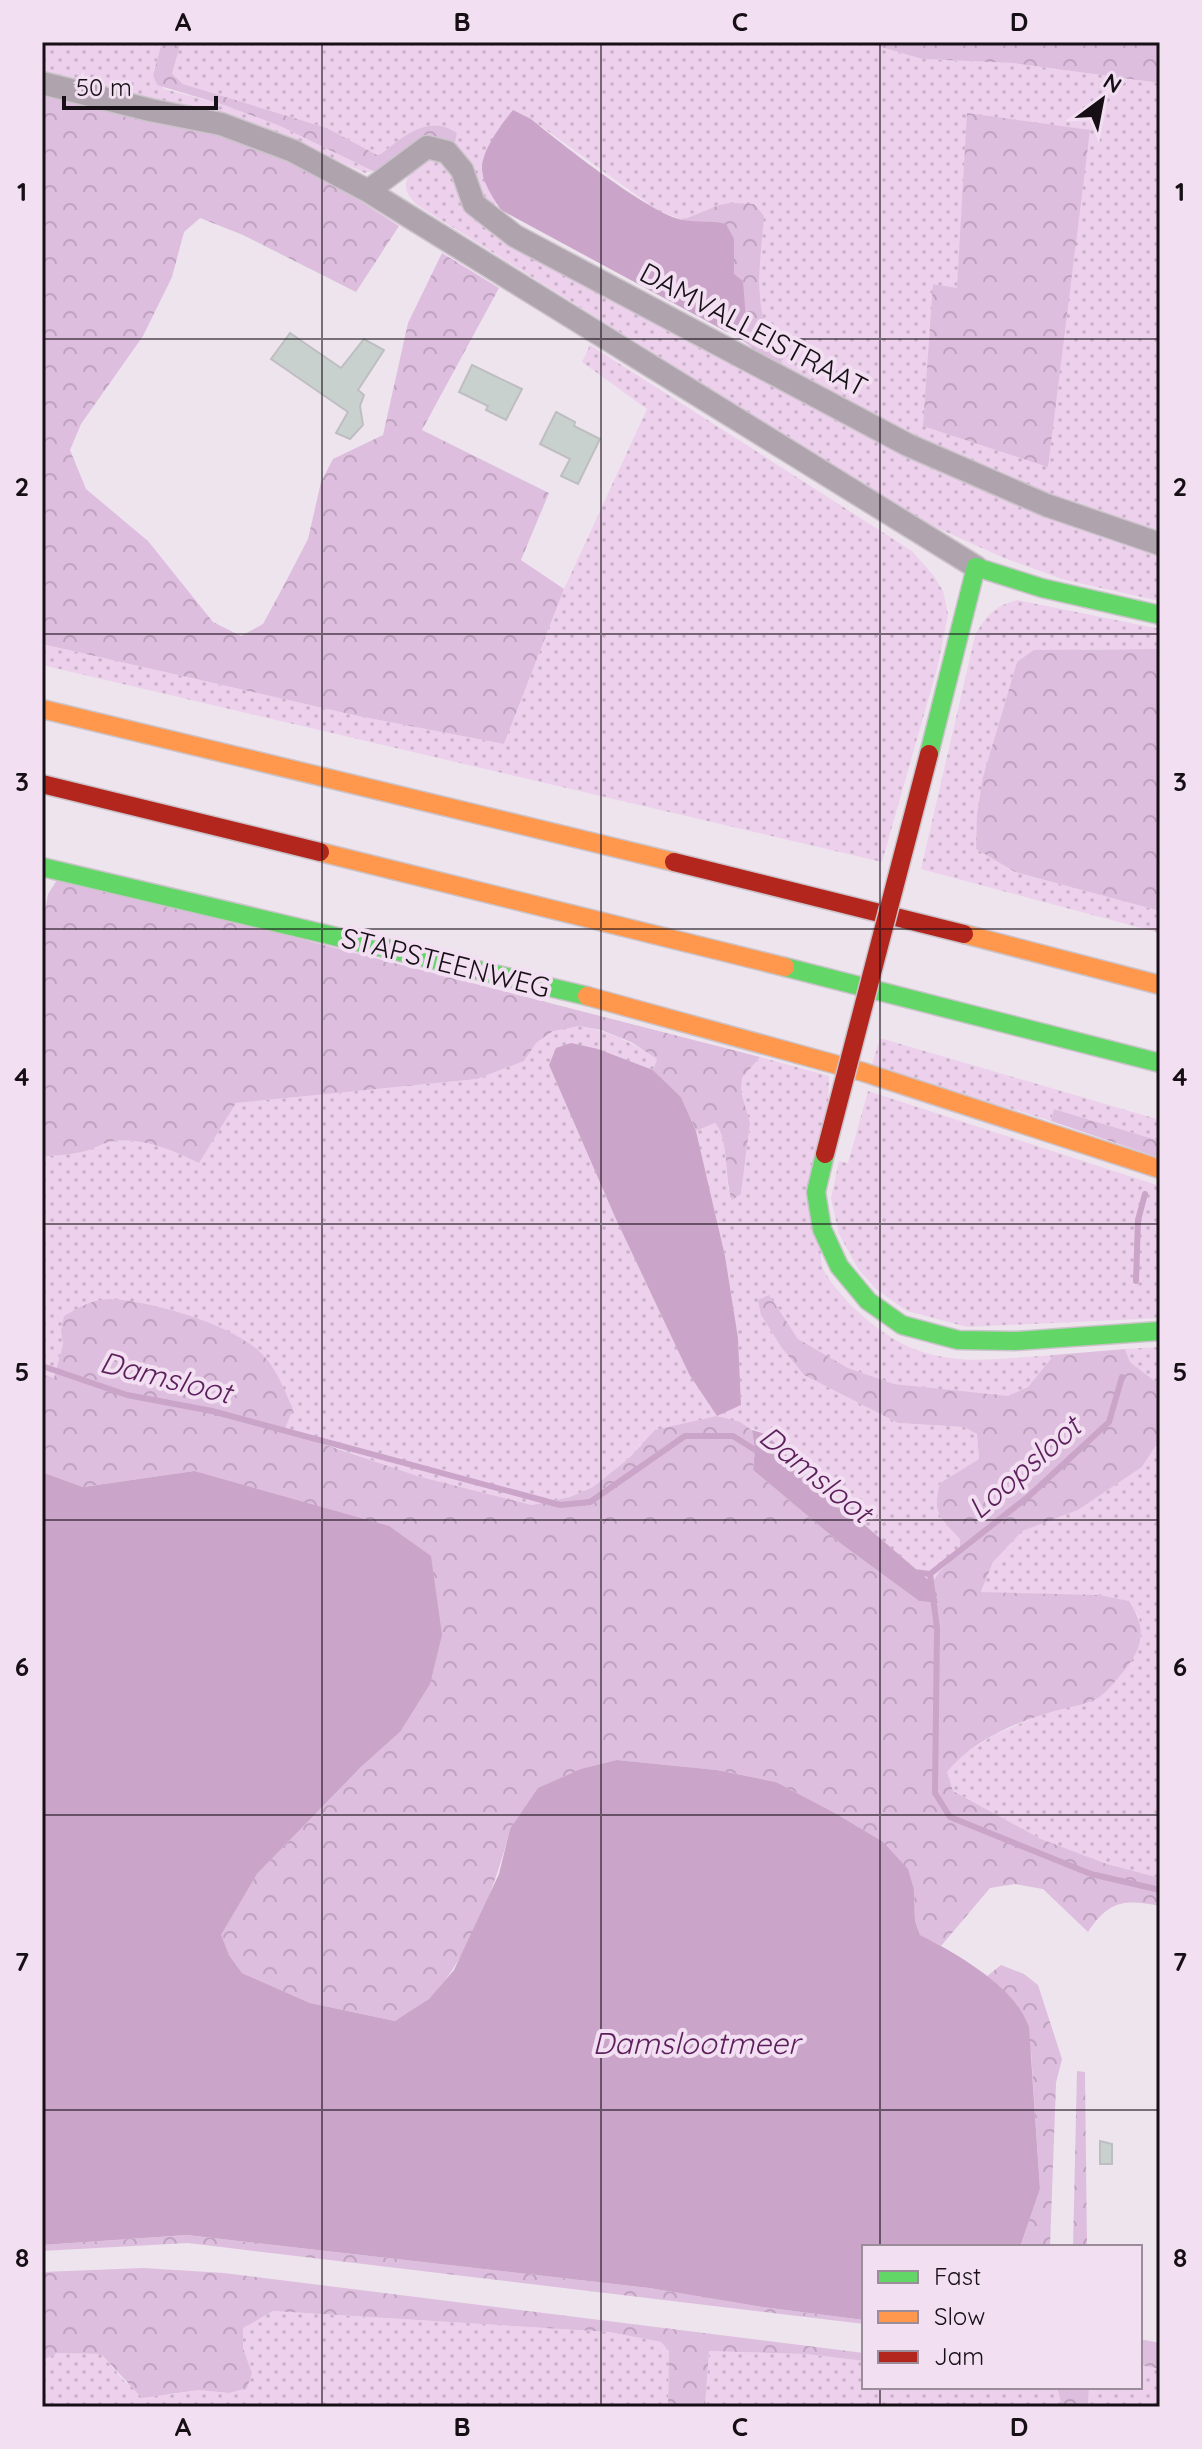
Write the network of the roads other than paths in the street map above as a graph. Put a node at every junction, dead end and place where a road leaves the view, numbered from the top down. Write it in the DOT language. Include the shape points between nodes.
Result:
graph roads {
  1 [pos="42,83"];
  2 [pos="368,191"];
  3 [pos="1160,544"];
  4 [pos="976,567"];
  5 [pos="1160,615"];
  6 [pos="42,709"];
  7 [pos="42,784"];
  8 [pos="42,867"];
  9 [pos="1160,985"];
  10 [pos="1160,1063"];
  11 [pos="1160,1169"];
  12 [pos="1160,1331"];
  1 -- 2 [label="street" via="221,124 293,151"];
  2 -- 3 [label="street, DAMVALLEISTRAAT" via="427,147 447,152 462,170 474,204 515,236 908,445 1046,505"];
  2 -- 4 [label="street"];
  4 -- 5 [label="main road"];
  4 -- 12 [label="main road, bridge" via="816,1192 822,1229 839,1266 868,1301 902,1325 958,1340"];
  6 -- 9 [label="main road"];
  7 -- 10 [label="main road"];
  8 -- 11 [label="main road, STAPSTEENWEG" via="397,949 762,1043 994,1112"];
}
